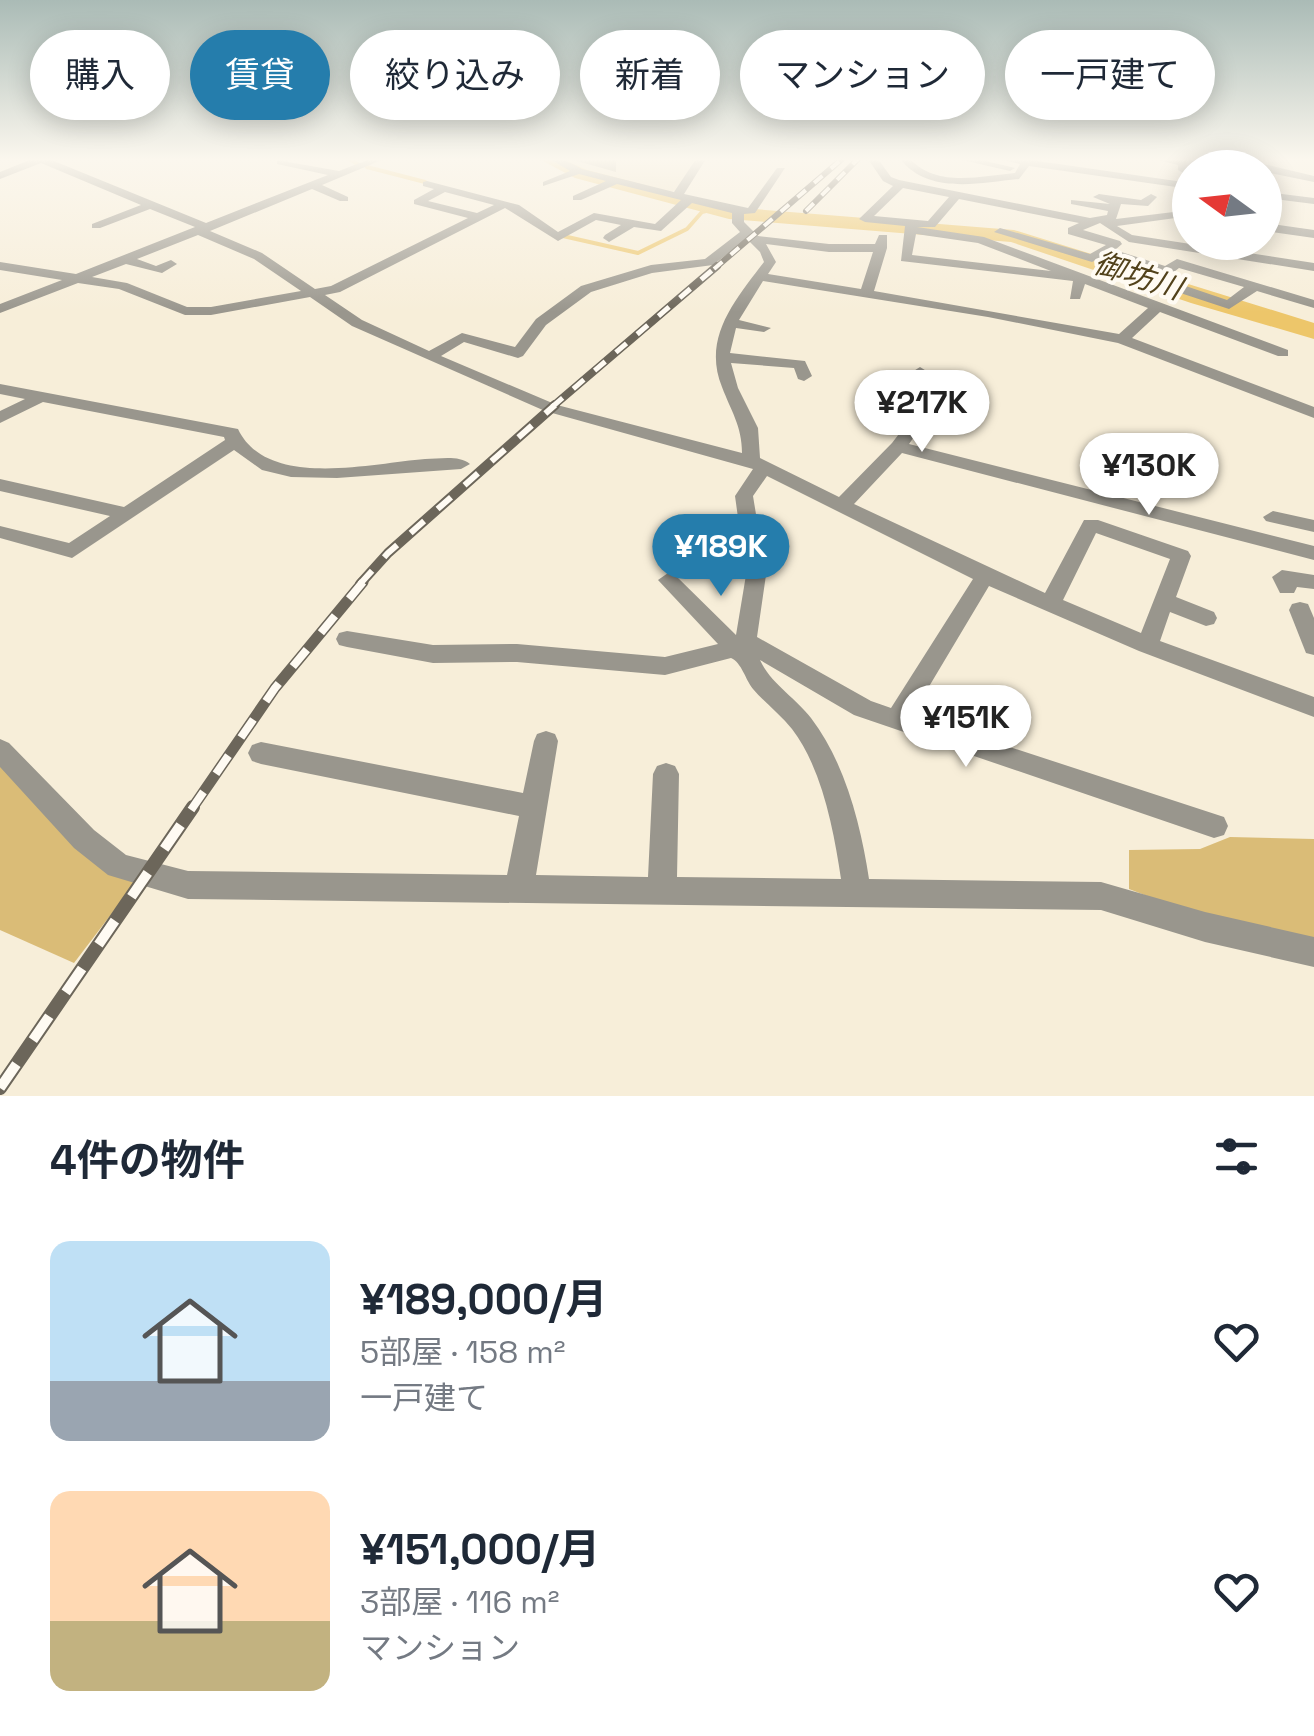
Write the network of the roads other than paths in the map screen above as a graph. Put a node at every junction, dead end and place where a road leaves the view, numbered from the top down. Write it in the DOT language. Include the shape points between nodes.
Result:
graph roads {
  1 [pos="136,210"];
  2 [pos="165,210"];
  3 [pos="250,210"];
  4 [pos="452,210"];
  5 [pos="493,210"];
  6 [pos="521,210"];
  7 [pos="673,210"];
  8 [pos="726,210"];
  9 [pos="752,210"];
  10 [pos="874,210"];
  11 [pos="944,210"];
  12 [pos="1015,210"];
  13 [pos="1029,210"];
  14 [pos="1114,210"];
  15 [pos="1034,211"];
  16 [pos="738,213"];
  17 [pos="1172,214"];
  18 [pos="480,217"];
  19 [pos="1090,222"];
  20 [pos="632,223"];
  21 [pos="96,226"];
  22 [pos="911,227"];
  23 [pos="203,229"];
  24 [pos="1282,229"];
  25 [pos="1314,234"];
  26 [pos="751,235"];
  27 [pos="995,237"];
  28 [pos="609,238"];
  29 [pos="881,245"];
  30 [pos="1172,245"];
  31 [pos="1105,251"];
  32 [pos="904,254"];
  33 [pos="127,260"];
  34 [pos="1174,260"];
  35 [pos="1268,260"];
  36 [pos="172,264"];
  37 [pos="0,266"];
  38 [pos="1172,267"];
  39 [pos="1314,267"];
  40 [pos="1215,274"];
  41 [pos="759,277"];
  42 [pos="82,278"];
  43 [pos="1080,278"];
  44 [pos="1254,286"];
  45 [pos="1191,293"];
  46 [pos="866,294"];
  47 [pos="316,295"];
  48 [pos="1076,296"];
  49 [pos="19,303"];
  50 [pos="1314,304"];
  51 [pos="1156,307"];
  52 [pos="0,309"];
  53 [pos="0,318"];
  54 [pos="731,323"];
  55 [pos="1251,323"];
  56 [pos="764,328"];
  57 [pos="1234,335"];
  58 [pos="1122,339"];
  59 [pos="1283,353"];
  60 [pos="430,357"];
  61 [pos="721,358"];
  62 [pos="920,372"];
  63 [pos="804,376"];
  64 [pos="0,389"];
  65 [pos="922,392"];
  66 [pos="946,394"];
  67 [pos="38,398"];
  68 [pos="1314,413"];
  69 [pos="0,418"];
  70 [pos="234,442"];
  71 [pos="898,448"];
  72 [pos="461,464"];
  73 [pos="757,464"];
  74 [pos="0,485"];
  75 [pos="841,506"];
  76 [pos="126,514"];
  77 [pos="1273,517"];
  78 [pos="1314,526"];
  79 [pos="0,532"];
  80 [pos="1314,553"];
  81 [pos="986,576"];
  82 [pos="1287,576"];
  83 [pos="668,580"];
  84 [pos="1314,582"];
  85 [pos="1164,602"];
  86 [pos="1051,604"];
  87 [pos="1300,610"];
  88 [pos="1206,618"];
  89 [pos="348,639"];
  90 [pos="1313,643"];
  91 [pos="1147,645"];
  92 [pos="742,649"];
  93 [pos="1314,707"];
  94 [pos="897,718"];
  95 [pos="546,741"];
  96 [pos="0,750"];
  97 [pos="261,753"];
  98 [pos="666,774"];
  99 [pos="534,807"];
  100 [pos="1214,826"];
  101 [pos="519,888"];
  102 [pos="662,890"];
  103 [pos="857,894"];
  104 [pos="1314,952"];
  1 -- 21 [label="street"];
  2 -- 23 [label="street"];
  3 -- 23 [label="street"];
  4 -- 18 [label="street"];
  5 -- 18 [label="street"];
  6 -- 20 [label="street" via="558,236 594,216"];
  7 -- 20 [label="street" via="657,228"];
  8 -- 16 [label="street"];
  9 -- 16 [label="street"];
  10 -- 22 [label="street" via="865,219"];
  11 -- 22 [label="street" via="931,225"];
  12 -- 27 [label="street"];
  13 -- 15 [label="street"];
  14 -- 19 [label="street" via="1112,217"];
  15 -- 19 [label="street"];
  16 -- 26 [label="street" via="738,223"];
  17 -- 30 [label="street" via="1104,224 1129,238"];
  18 -- 47 [label="street"];
  19 -- 31 [label="street" via="1072,231 1116,244"];
  20 -- 28 [label="street"];
  22 -- 27 [label="street"];
  22 -- 32 [label="street"];
  23 -- 33 [label="street"];
  23 -- 47 [label="street"];
  24 -- 25 [label="street"];
  26 -- 29 [label="street" via="829,248"];
  26 -- 41 [label="street" via="770,262"];
  26 -- 60 [label="street" via="709,262 651,269 586,289 541,322 518,353 462,337"];
  27 -- 31 [label="street" via="1092,258"];
  27 -- 43 [label="street"];
  29 -- 32 [label="street"];
  29 -- 46 [label="street"];
  31 -- 38 [label="street"];
  32 -- 43 [label="street"];
  33 -- 36 [label="street" via="157,270"];
  33 -- 42 [label="street"];
  34 -- 38 [label="street"];
  35 -- 39 [label="street"];
  37 -- 42 [label="street"];
  38 -- 40 [label="street"];
  38 -- 45 [label="street" via="1155,280"];
  40 -- 44 [label="street"];
  40 -- 45 [label="street"];
  41 -- 46 [label="street"];
  41 -- 54 [label="street"];
  42 -- 47 [label="street" via="197,312"];
  42 -- 49 [label="street"];
  43 -- 48 [label="street"];
  43 -- 51 [label="street"];
  44 -- 45 [label="street" via="1230,305"];
  44 -- 50 [label="street"];
  46 -- 58 [label="street"];
  47 -- 60 [label="street" via="357,323"];
  49 -- 52 [label="street"];
  49 -- 53 [label="street"];
  51 -- 57 [label="street"];
  51 -- 58 [label="street"];
  54 -- 56 [label="street"];
  54 -- 61 [label="street"];
  55 -- 57 [label="street"];
  57 -- 59 [label="street"];
  58 -- 68 [label="street"];
  60 -- 73 [label="street" via="551,408"];
  61 -- 63 [label="street" via="800,364"];
  61 -- 73 [label="street" via="729,388 750,422"];
  62 -- 65 [label="street"];
  64 -- 67 [label="street"];
  65 -- 66 [label="street"];
  65 -- 71 [label="street" via="923,413"];
  67 -- 69 [label="street"];
  67 -- 70 [label="street" via="232,433"];
  70 -- 72 [label="street" via="262,462 295,473"];
  70 -- 76 [label="street"];
  71 -- 75 [label="street"];
  71 -- 80 [label="street"];
  73 -- 75 [label="street"];
  73 -- 92 [label="street" via="744,496 756,588"];
  74 -- 76 [label="street"];
  75 -- 81 [label="street"];
  76 -- 79 [label="street" via="72,550"];
  77 -- 78 [label="street"];
  81 -- 86 [label="street"];
  81 -- 94 [label="street"];
  82 -- 84 [label="street"];
  83 -- 92 [label="street"];
  85 -- 86 [label="street" via="1181,556 1091,524"];
  85 -- 88 [label="street"];
  85 -- 91 [label="street"];
  86 -- 91 [label="street"];
  87 -- 90 [label="street"];
  89 -- 92 [label="street" via="433,654 518,653 665,666"];
  91 -- 93 [label="street"];
  92 -- 94 [label="street"];
  92 -- 103 [label="street" via="756,677 807,732 837,804"];
  94 -- 100 [label="street"];
  95 -- 99 [label="street"];
  96 -- 101 [label="street" via="84,839 118,866 159,879 222,888"];
  97 -- 99 [label="street"];
  98 -- 102 [label="street"];
  99 -- 101 [label="street"];
  101 -- 102 [label="street"];
  102 -- 103 [label="street"];
  103 -- 104 [label="street" via="1100,896"];
}
